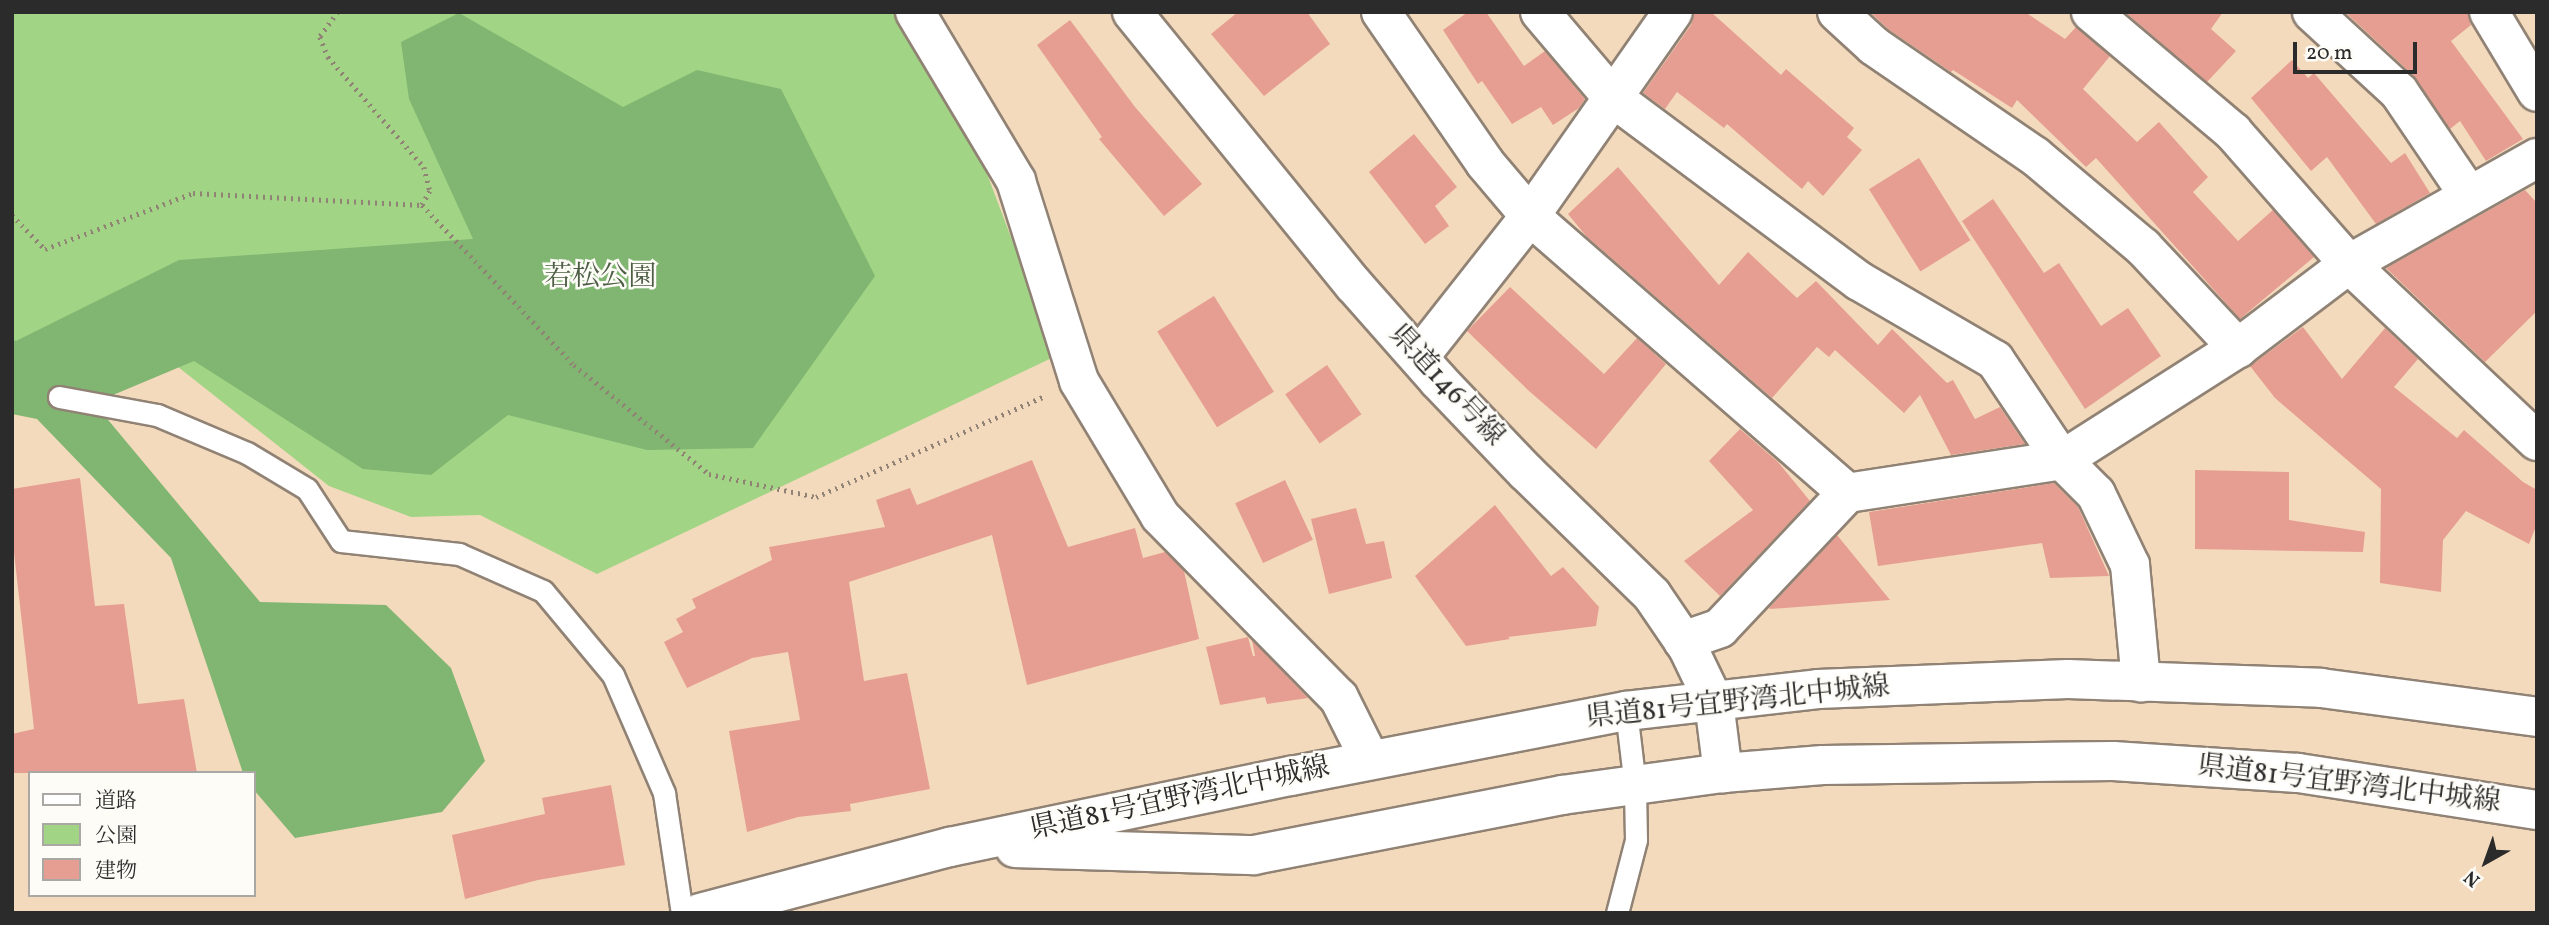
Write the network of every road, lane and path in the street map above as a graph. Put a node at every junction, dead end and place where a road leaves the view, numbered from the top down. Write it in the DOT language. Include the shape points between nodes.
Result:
graph roads {
  1 [pos="338,12"];
  2 [pos="915,12"];
  3 [pos="1132,12"];
  4 [pos="1381,12"];
  5 [pos="1540,12"];
  6 [pos="1673,12"];
  7 [pos="1837,12"];
  8 [pos="2091,12"];
  9 [pos="2312,12"];
  10 [pos="2489,12"];
  11 [pos="2537,92"];
  12 [pos="1612,97"];
  13 [pos="2537,158"];
  14 [pos="2468,194"];
  15 [pos="422,205"];
  16 [pos="12,215"];
  17 [pos="1530,216"];
  18 [pos="2349,264"];
  19 [pos="2238,348"];
  20 [pos="1419,358"];
  21 [pos="1079,382"];
  22 [pos="59,397"];
  23 [pos="2537,441"];
  24 [pos="2062,460"];
  25 [pos="1847,493"];
  26 [pos="1683,641"];
  27 [pos="2141,682"];
  28 [pos="1714,702"];
  29 [pos="1626,711"];
  30 [pos="2537,717"];
  31 [pos="1370,760"];
  32 [pos="1723,773"];
  33 [pos="1635,786"];
  34 [pos="2537,810"];
  35 [pos="950,847"];
  36 [pos="682,913"];
  37 [pos="700,913"];
  38 [pos="1617,913"];
  1 -- 15 [label="path" via="320,37 328,57 424,167 430,191"];
  2 -- 21 [label="street" via="1016,181"];
  3 -- 20 [label="street, 県道146号線"];
  4 -- 17 [label="street" via="1485,163"];
  5 -- 12 [label="street"];
  6 -- 12 [label="street"];
  7 -- 19 [label="street" via="1874,46 2047,166 2143,247"];
  8 -- 18 [label="street" via="2234,132"];
  9 -- 14 [label="street" via="2399,92"];
  10 -- 11 [label="street"];
  12 -- 17 [label="street"];
  12 -- 24 [label="street" via="1859,281 1996,360"];
  13 -- 14 [label="street"];
  14 -- 18 [label="street"];
  15 -- 16 [label="path" via="193,193 46,249"];
  15 -- 21 [label="path" via="574,365 709,474 816,496"];
  17 -- 20 [label="street"];
  17 -- 25 [label="street"];
  18 -- 19 [label="street"];
  18 -- 23 [label="street"];
  19 -- 24 [label="street"];
  20 -- 26 [label="street, 県道146号線" via="1652,596"];
  21 -- 31 [label="street" via="1160,516 1339,698"];
  22 -- 36 [label="lane" via="156,415 247,453 307,489 341,541 459,554 543,591 613,675 639,734 664,793"];
  24 -- 25 [label="street"];
  24 -- 27 [label="street" via="2096,494 2130,565"];
  25 -- 26 [label="street" via="1720,628"];
  26 -- 28 [label="street, 県道146号線"];
  27 -- 28 [label="street, 県道81号宜野湾北中城線" via="2068,679 1818,689"];
  27 -- 30 [label="street, 県道81号宜野湾北中城線" via="2321,688"];
  28 -- 29 [label="street, 県道81号宜野湾北中城線"];
  28 -- 32 [label="street, 県道146号線"];
  29 -- 31 [label="street, 県道81号宜野湾北中城線"];
  29 -- 33 [label="lane"];
  31 -- 35 [label="street, 県道81号宜野湾北中城線"];
  32 -- 33 [label="street, 県道81号宜野湾北中城線"];
  32 -- 34 [label="street, 県道81号宜野湾北中城線" via="1824,765 2113,761 2298,773"];
  33 -- 35 [label="street, 県道81号宜野湾北中城線" via="1562,795 1254,855"];
  33 -- 38 [label="lane" via="1636,839"];
  35 -- 37 [label="street, 県道81号宜野湾北中城線"];
}
